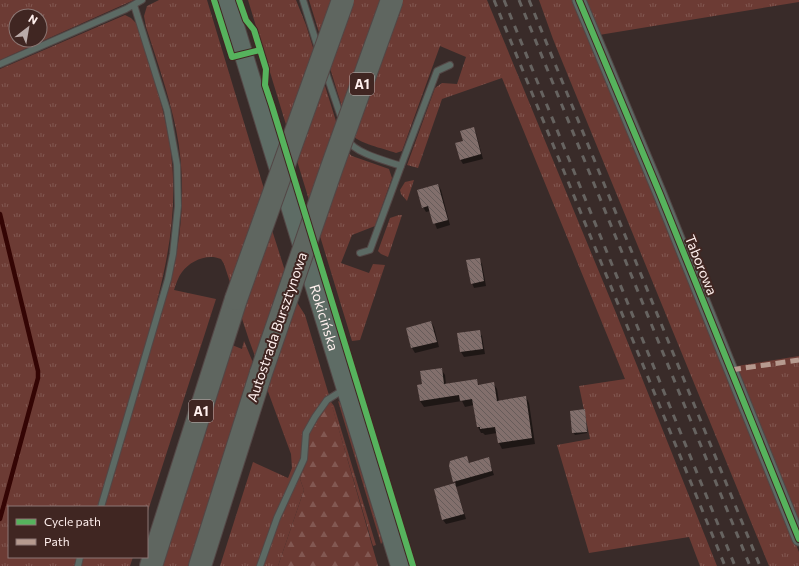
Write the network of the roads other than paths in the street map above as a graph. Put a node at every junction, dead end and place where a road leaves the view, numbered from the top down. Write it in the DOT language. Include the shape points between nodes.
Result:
graph roads {
  1 [pos="142,0"];
  2 [pos="227,0"];
  3 [pos="303,0"];
  4 [pos="343,0"];
  5 [pos="392,0"];
  6 [pos="579,0"];
  7 [pos="134,5"];
  8 [pos="0,64"];
  9 [pos="450,65"];
  10 [pos="401,166"];
  11 [pos="360,253"];
  12 [pos="346,388"];
  13 [pos="101,506"];
  14 [pos="165,522"];
  15 [pos="799,539"];
  16 [pos="145,566"];
  17 [pos="151,566"];
  18 [pos="200,566"];
  19 [pos="260,566"];
  20 [pos="400,566"];
  1 -- 7 [label="lane"];
  2 -- 12 [label="main road, Rokicińska"];
  3 -- 10 [label="lane" via="349,142 352,147 362,152"];
  4 -- 14 [label="highway, A1, bridge" via="236,299"];
  5 -- 18 [label="highway, Autostrada Bursztynowa / A1, bridge" via="261,373"];
  6 -- 15 [label="street, Taborowa"];
  7 -- 8 [label="lane"];
  7 -- 13 [label="lane" via="167,110 177,165 178,206 168,279"];
  9 -- 10 [label="lane" via="437,71"];
  10 -- 11 [label="lane" via="370,250"];
  12 -- 19 [label="lane" via="327,400 306,433 304,459 276,518"];
  12 -- 20 [label="main road, Rokicińska"];
  14 -- 16 [label="highway"];
  14 -- 17 [label="highway, A1"];
}
